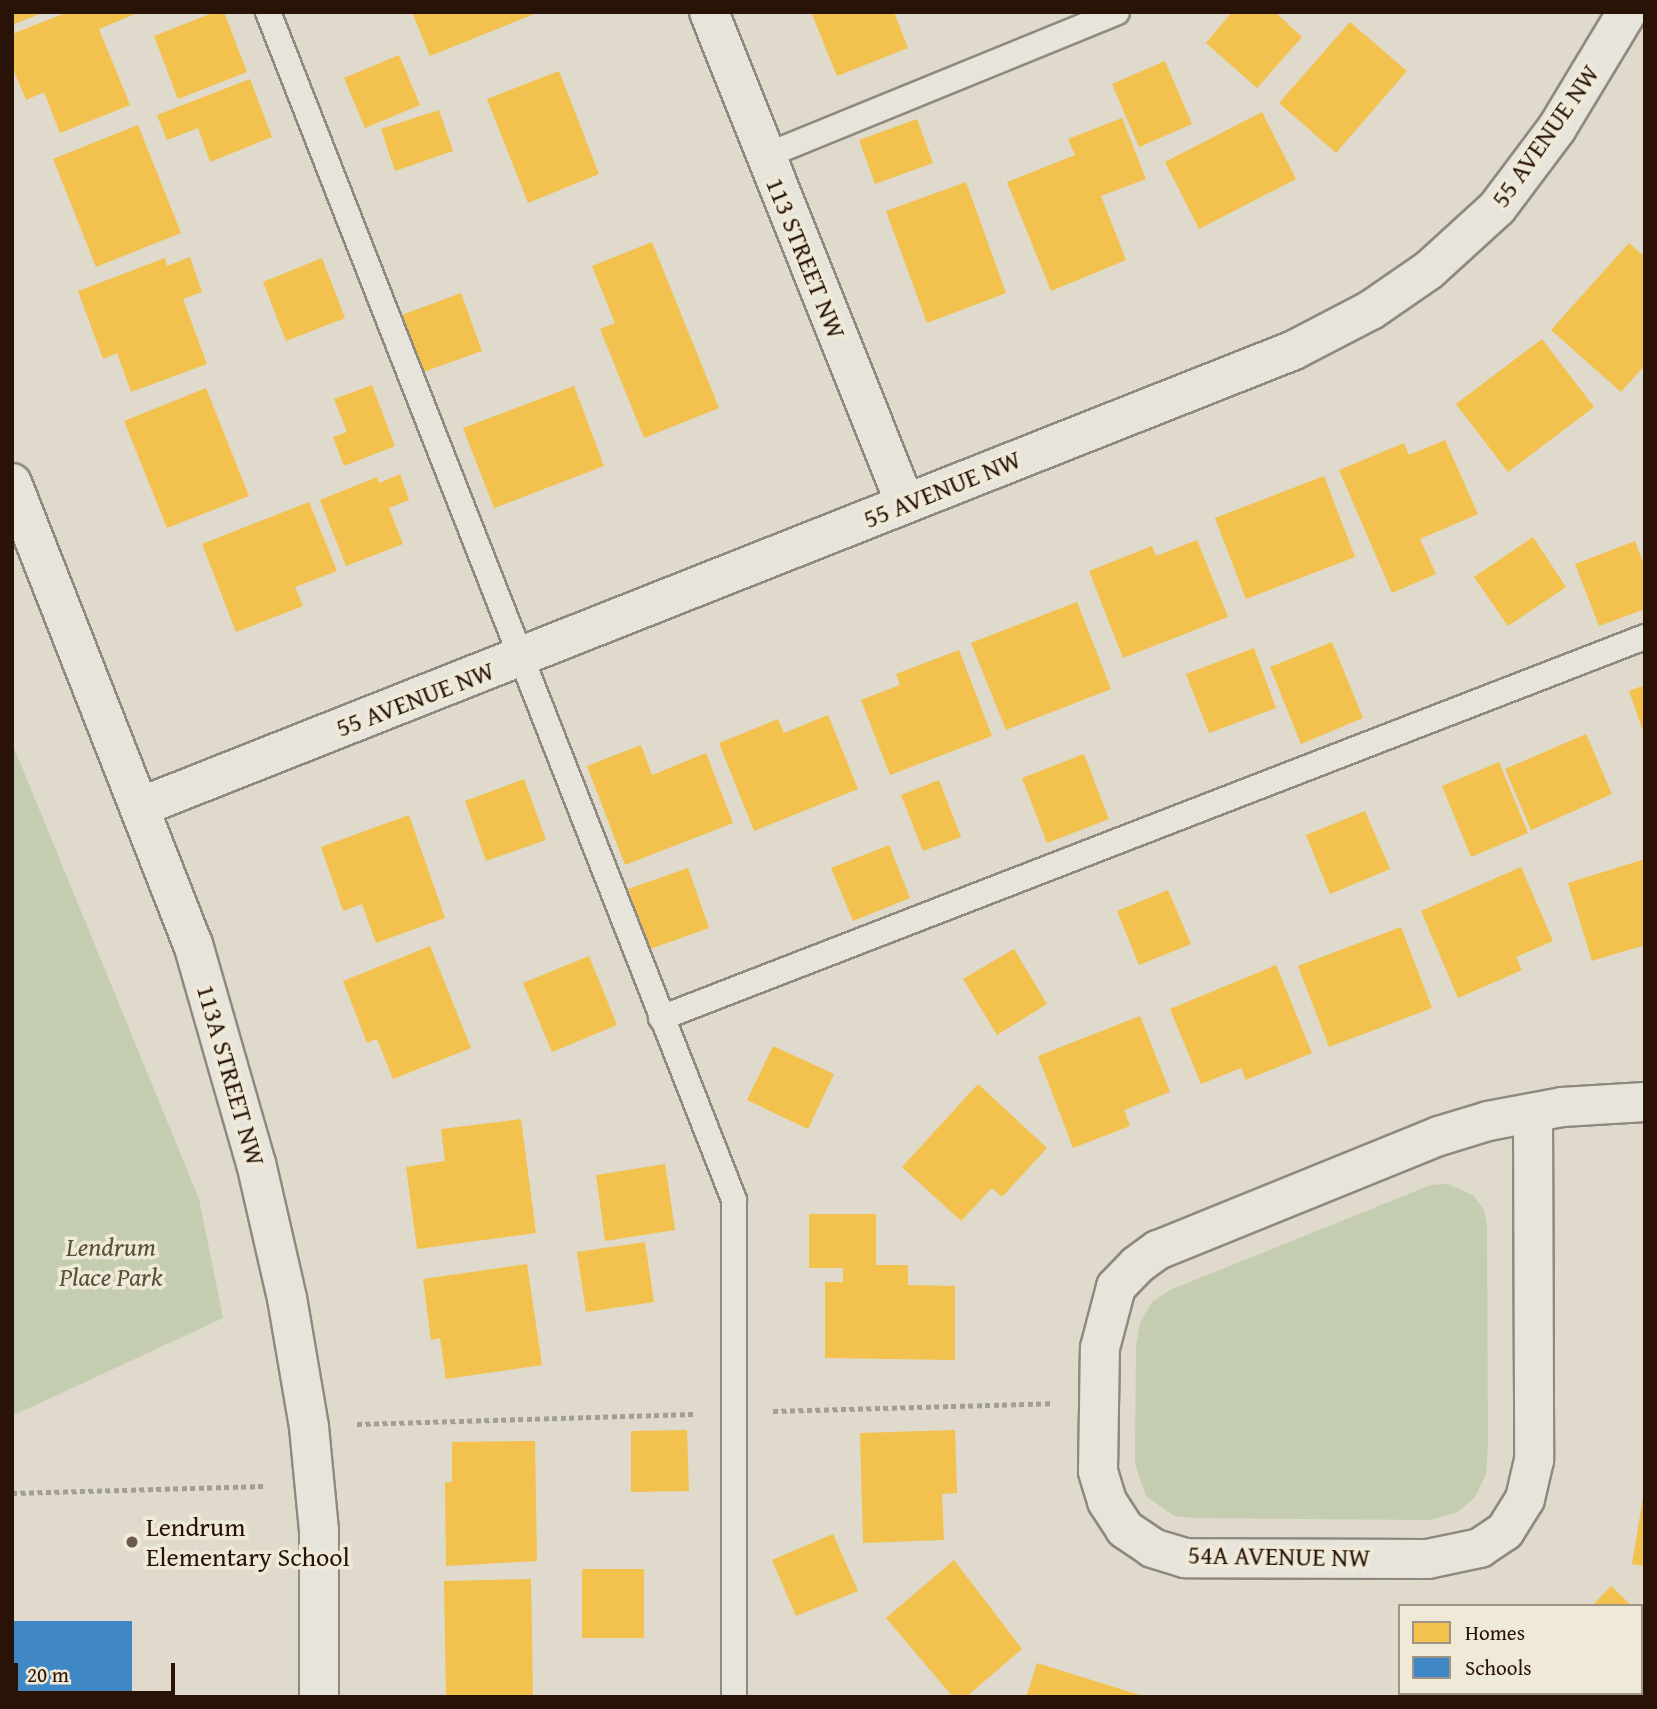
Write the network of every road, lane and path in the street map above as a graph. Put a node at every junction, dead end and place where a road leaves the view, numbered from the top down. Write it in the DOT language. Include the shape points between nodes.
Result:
graph roads {
  1 [pos="268,12"];
  2 [pos="709,12"];
  3 [pos="1117,12"];
  4 [pos="1627,12"];
  5 [pos="765,156"];
  6 [pos="12,484"];
  7 [pos="905,503"];
  8 [pos="1645,637"];
  9 [pos="521,657"];
  10 [pos="140,807"];
  11 [pos="661,1018"];
  12 [pos="1645,1102"];
  13 [pos="1533,1113"];
  14 [pos="315,1484"];
  15 [pos="12,1493"];
  16 [pos="319,1697"];
  17 [pos="734,1697"];
  1 -- 9 [label="lane"];
  2 -- 5 [label="street, 113 STREET NW"];
  3 -- 5 [label="lane"];
  4 -- 7 [label="street, 55 AVENUE NW" via="1556,128 1497,208 1429,270 1371,310 1294,350"];
  5 -- 7 [label="street, 113 STREET NW"];
  6 -- 10 [label="street, 113A STREET NW"];
  7 -- 9 [label="street, 55 AVENUE NW"];
  8 -- 11 [label="lane"];
  9 -- 10 [label="street, 55 AVENUE NW"];
  9 -- 11 [label="lane"];
  10 -- 14 [label="street, 113A STREET NW" via="193,944 253,1151 287,1298"];
  11 -- 17 [label="lane" via="734,1200"];
  12 -- 13 [label="street, 54A AVENUE NW" via="1601,1102"];
  13 -- 13 [label="street, 54A AVENUE NW" via="1439,1136 1158,1250 1137,1265 1116,1287 1100,1348 1098,1471 1107,1501 1125,1529 1153,1548 1185,1558 1428,1559 1480,1548 1505,1531 1525,1499 1534,1460"];
  14 -- 15 [label="path"];
  14 -- 16 [label="street, 113A STREET NW"];
}
